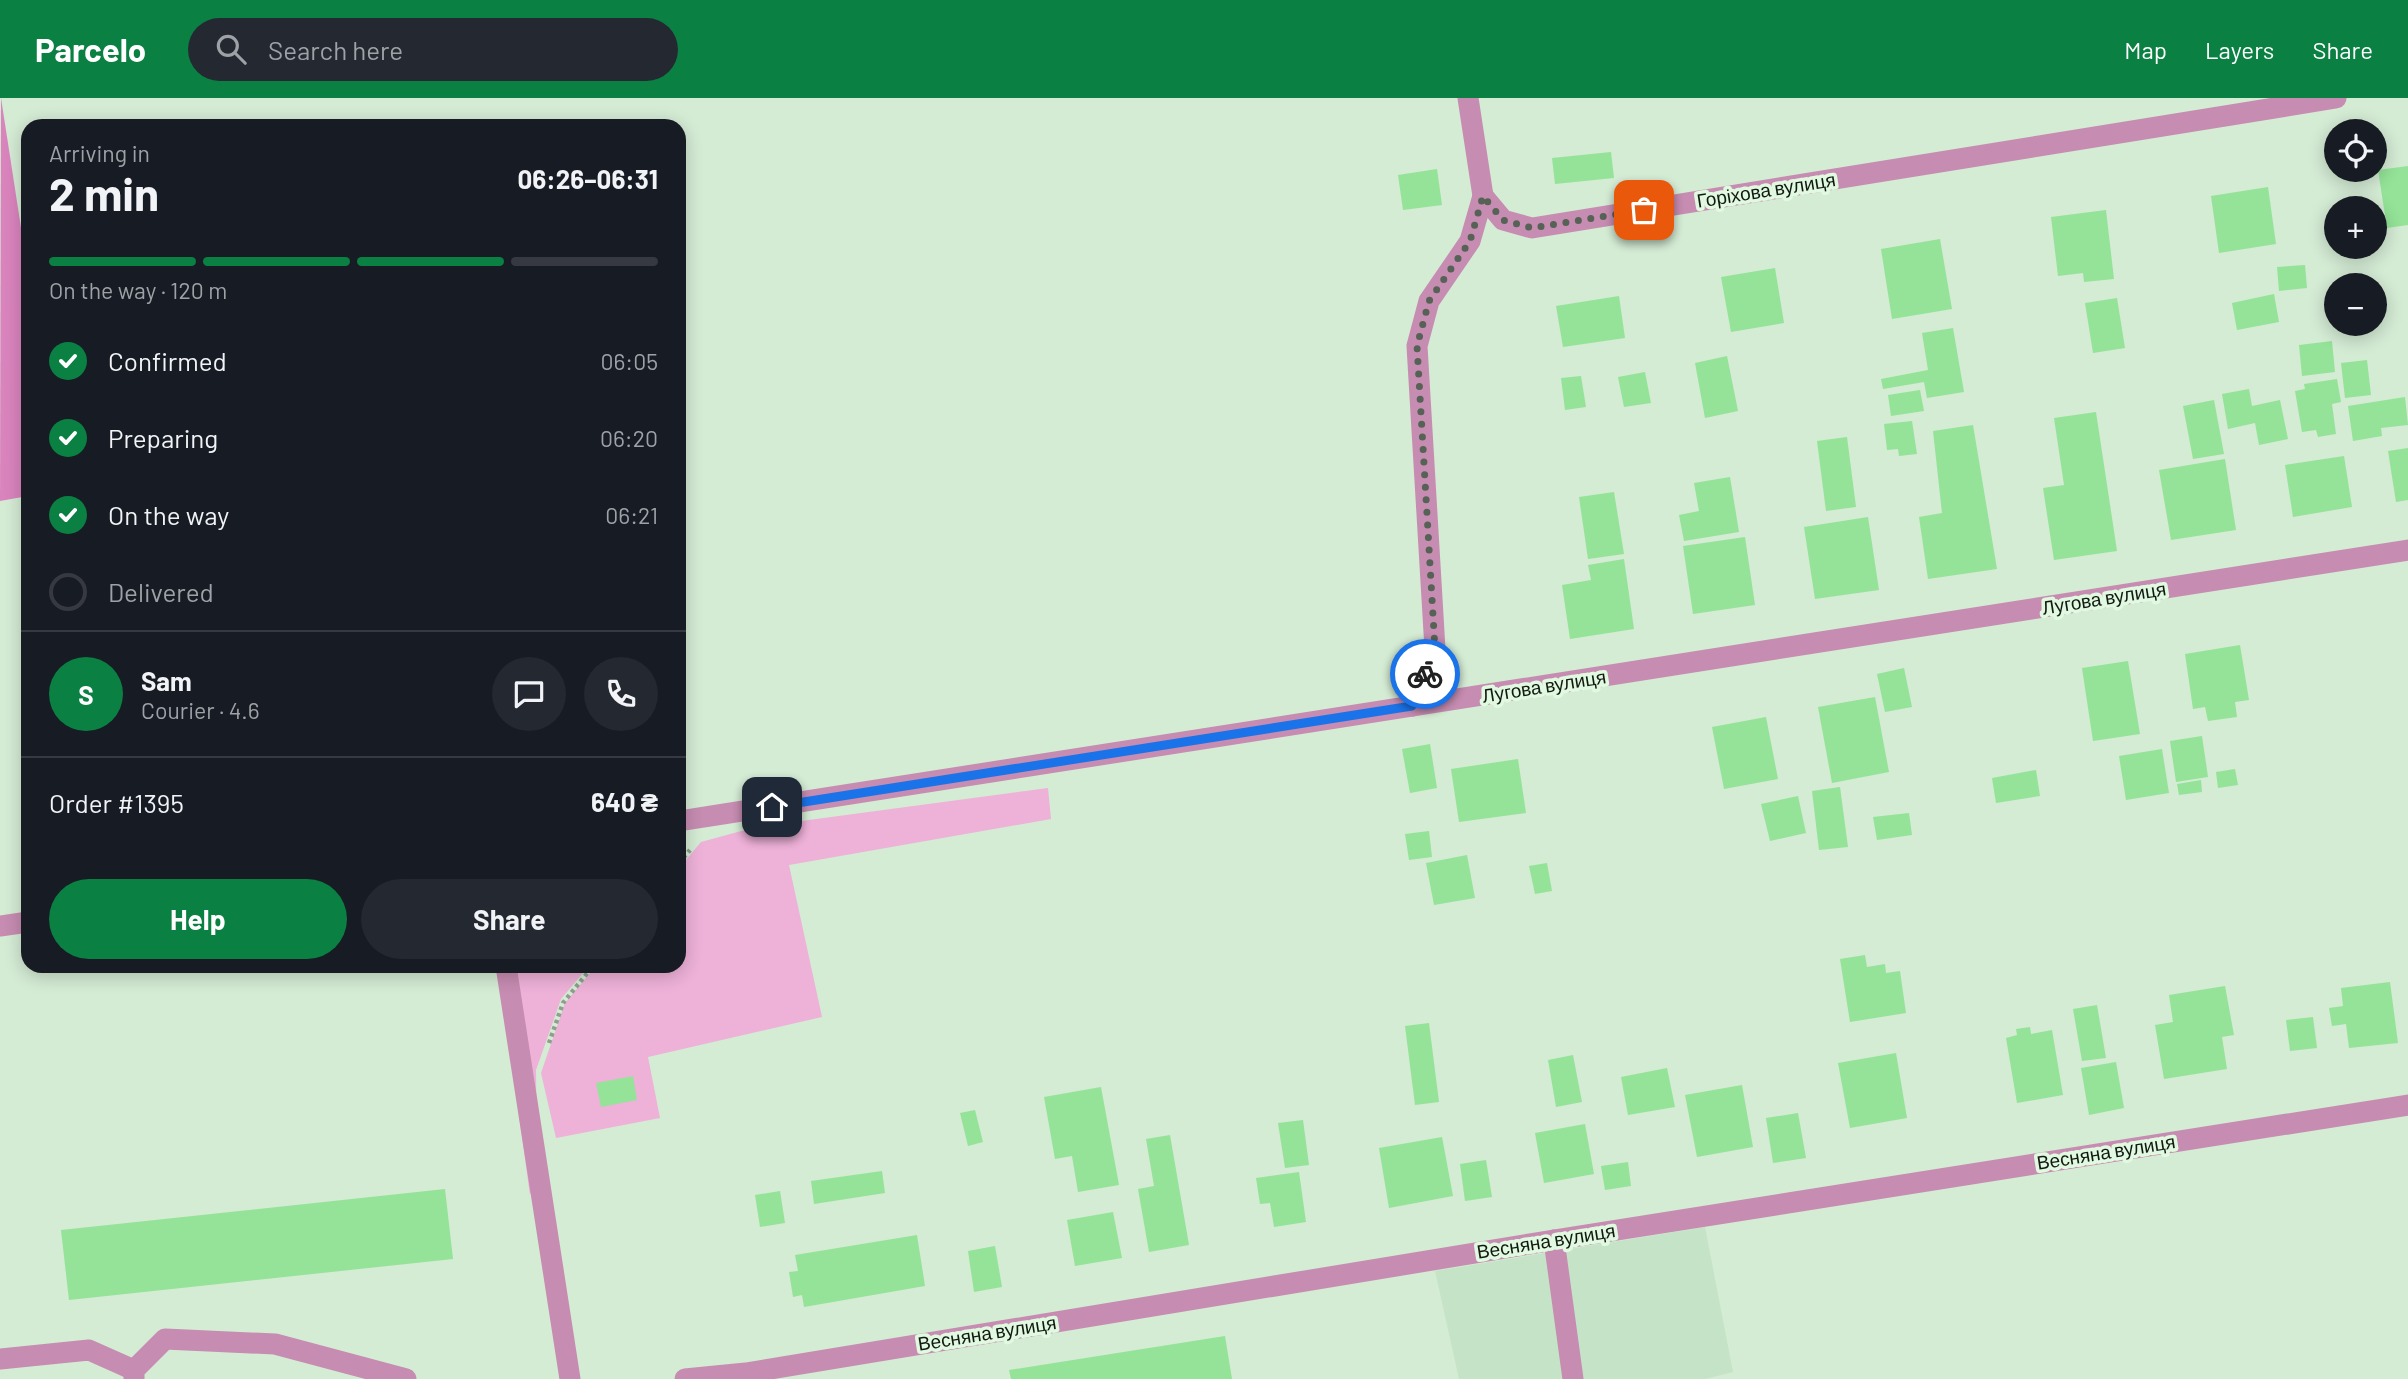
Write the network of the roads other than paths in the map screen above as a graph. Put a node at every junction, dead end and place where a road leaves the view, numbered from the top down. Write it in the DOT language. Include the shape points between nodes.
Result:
graph roads {
  1 [pos="1468,98"];
  2 [pos="2336,98"];
  3 [pos="2260,104"];
  4 [pos="1483,196"];
  5 [pos="2408,550"];
  6 [pos="1412,706"];
  7 [pos="686,820"];
  8 [pos="21,923"];
  9 [pos="0,926"];
  10 [pos="507,973"];
  11 [pos="2408,1105"];
  12 [pos="1553,1240"];
  13 [pos="0,1359"];
  14 [pos="134,1374"];
  15 [pos="406,1379"];
  16 [pos="570,1379"];
  17 [pos="685,1379"];
  18 [pos="1573,1379"];
  1 -- 4 [label="street"];
  2 -- 3 [label="street, Горіхова вулиця"];
  3 -- 4 [label="street, Горіхова вулиця" via="1532,228 1503,220"];
  4 -- 6 [label="street" via="1470,241 1429,301 1417,346 1435,649"];
  5 -- 6 [label="street, Лугова вулиця"];
  6 -- 7 [label="street, Лугова вулиця"];
  8 -- 9 [label="street"];
  10 -- 16 [label="street"];
  11 -- 12 [label="street, Весняна вулиця"];
  12 -- 17 [label="street, Весняна вулиця" via="746,1373"];
  12 -- 18 [label="street"];
  13 -- 14 [label="street" via="89,1350"];
  14 -- 15 [label="street" via="165,1339 275,1344"];
}
